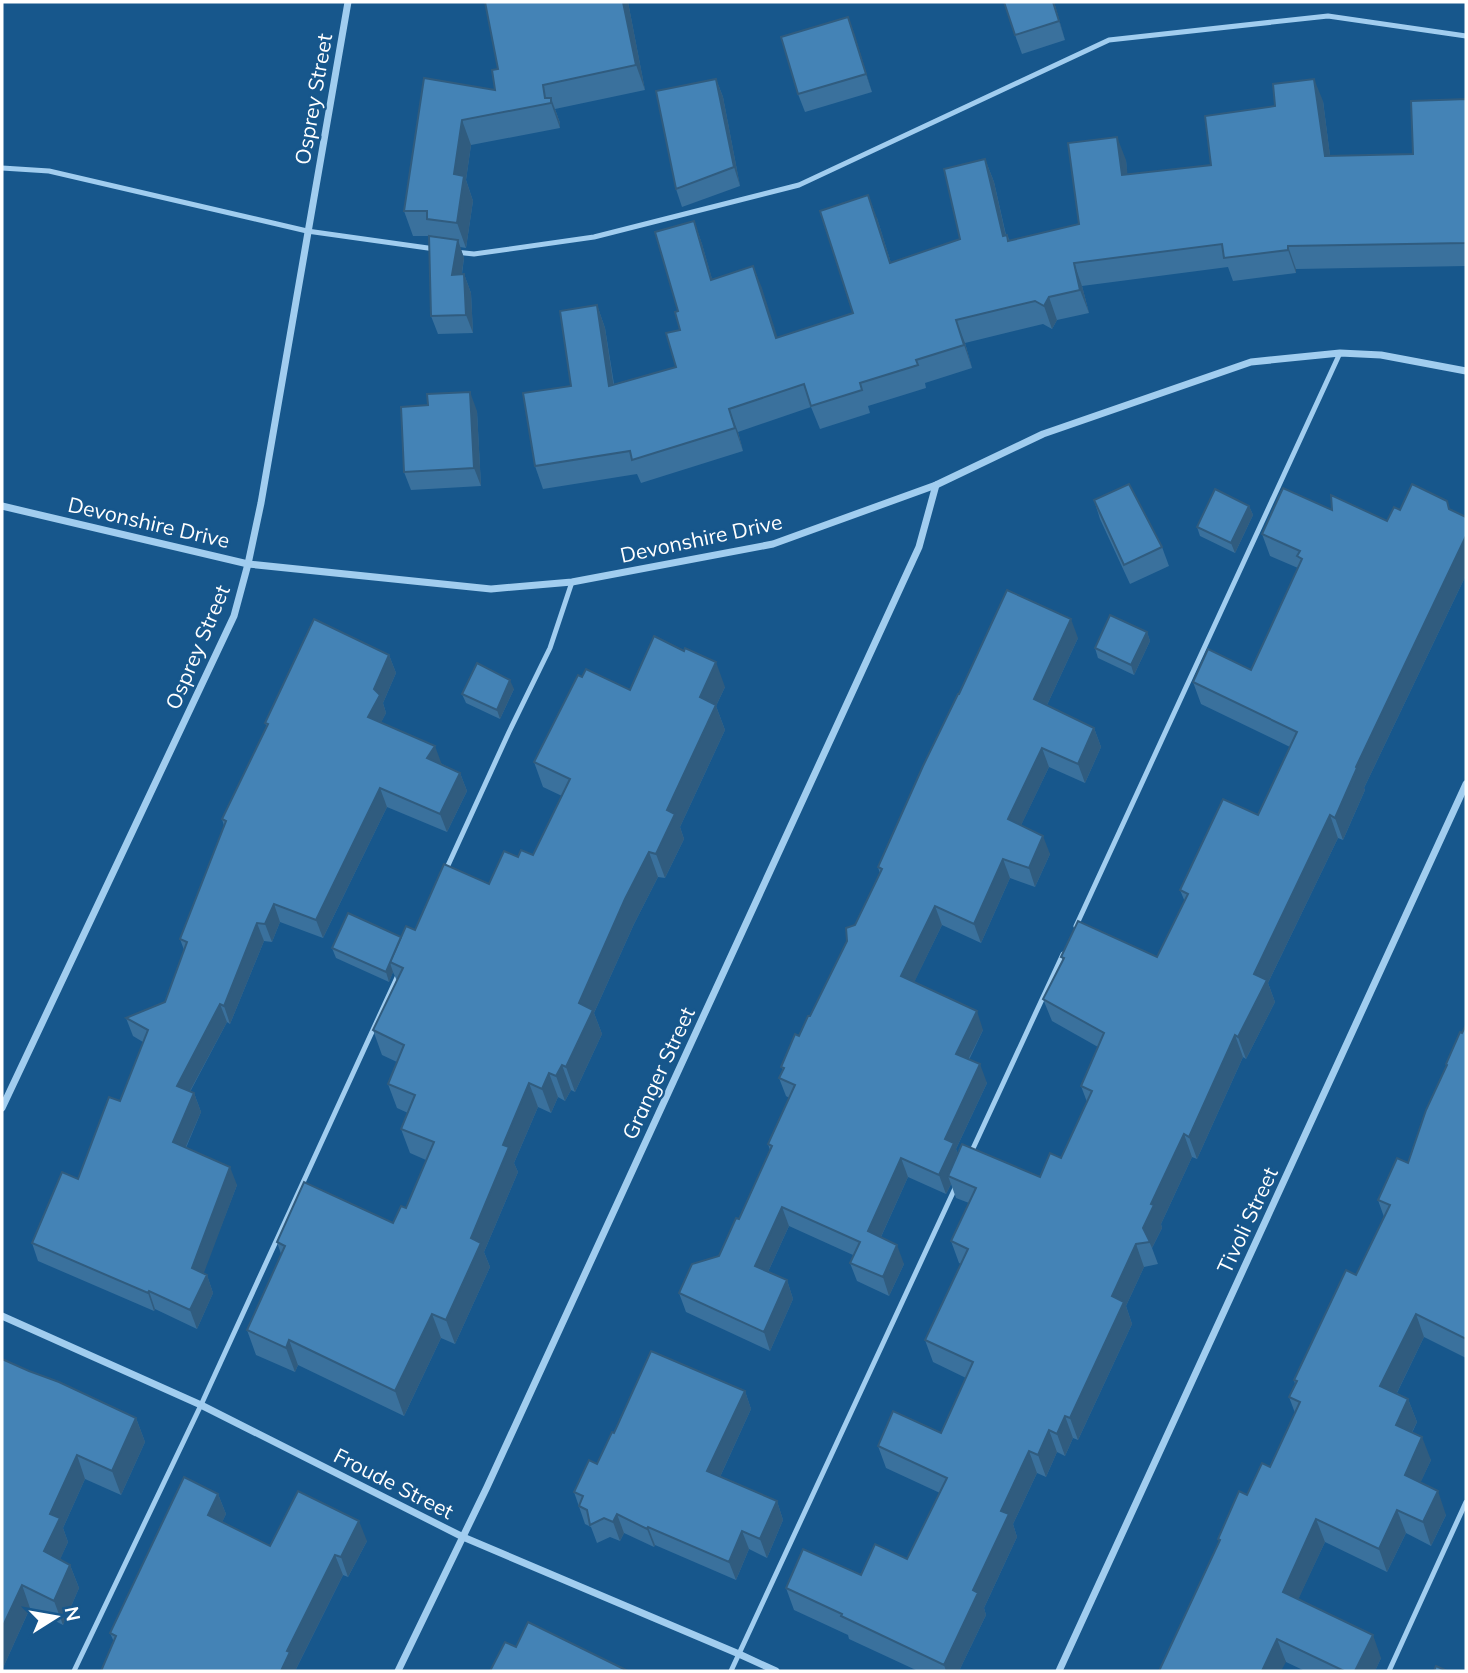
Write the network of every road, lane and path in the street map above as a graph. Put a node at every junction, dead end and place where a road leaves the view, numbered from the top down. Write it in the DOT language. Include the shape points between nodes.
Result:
graph roads {
  1 [pos="348,2"];
  2 [pos="1466,36"];
  3 [pos="2,168"];
  4 [pos="307,231"];
  5 [pos="1340,353"];
  6 [pos="1466,371"];
  7 [pos="936,485"];
  8 [pos="2,506"];
  9 [pos="248,564"];
  10 [pos="572,582"];
  11 [pos="1466,784"];
  12 [pos="439,885"];
  13 [pos="1072,935"];
  14 [pos="1066,948"];
  15 [pos="404,961"];
  16 [pos="2,1108"];
  17 [pos="967,1162"];
  18 [pos="961,1175"];
  19 [pos="2,1316"];
  20 [pos="201,1405"];
  21 [pos="1466,1502"];
  22 [pos="463,1537"];
  23 [pos="739,1654"];
  24 [pos="74,1671"];
  25 [pos="398,1671"];
  26 [pos="731,1671"];
  27 [pos="776,1671"];
  28 [pos="1059,1671"];
  29 [pos="1389,1671"];
  1 -- 4 [label="street, Osprey Street"];
  2 -- 4 [label="lane" via="1328,16 1109,40 799,185 594,237 474,254"];
  3 -- 4 [label="lane" via="49,171"];
  4 -- 9 [label="street, Osprey Street"];
  5 -- 6 [label="street, Devonshire Drive" via="1381,355"];
  5 -- 7 [label="street, Devonshire Drive" via="1251,362 1043,434"];
  5 -- 13 [label="lane"];
  7 -- 10 [label="street, Devonshire Drive" via="773,544"];
  7 -- 22 [label="street, Granger Street" via="919,547"];
  8 -- 9 [label="street, Devonshire Drive"];
  9 -- 10 [label="street, Devonshire Drive" via="491,589"];
  9 -- 16 [label="street, Osprey Street" via="234,616"];
  10 -- 12 [label="lane" via="550,648"];
  11 -- 28 [label="street, Tivoli Street"];
  14 -- 17 [label="lane"];
  15 -- 20 [label="lane"];
  18 -- 23 [label="lane"];
  19 -- 20 [label="street, Froude Street"];
  20 -- 22 [label="street, Froude Street"];
  20 -- 24 [label="lane"];
  21 -- 29 [label="lane"];
  22 -- 23 [label="street, Froude Street"];
  22 -- 25 [label="street, Granger Street"];
  23 -- 26 [label="lane"];
  23 -- 27 [label="street, Froude Street"];
}
